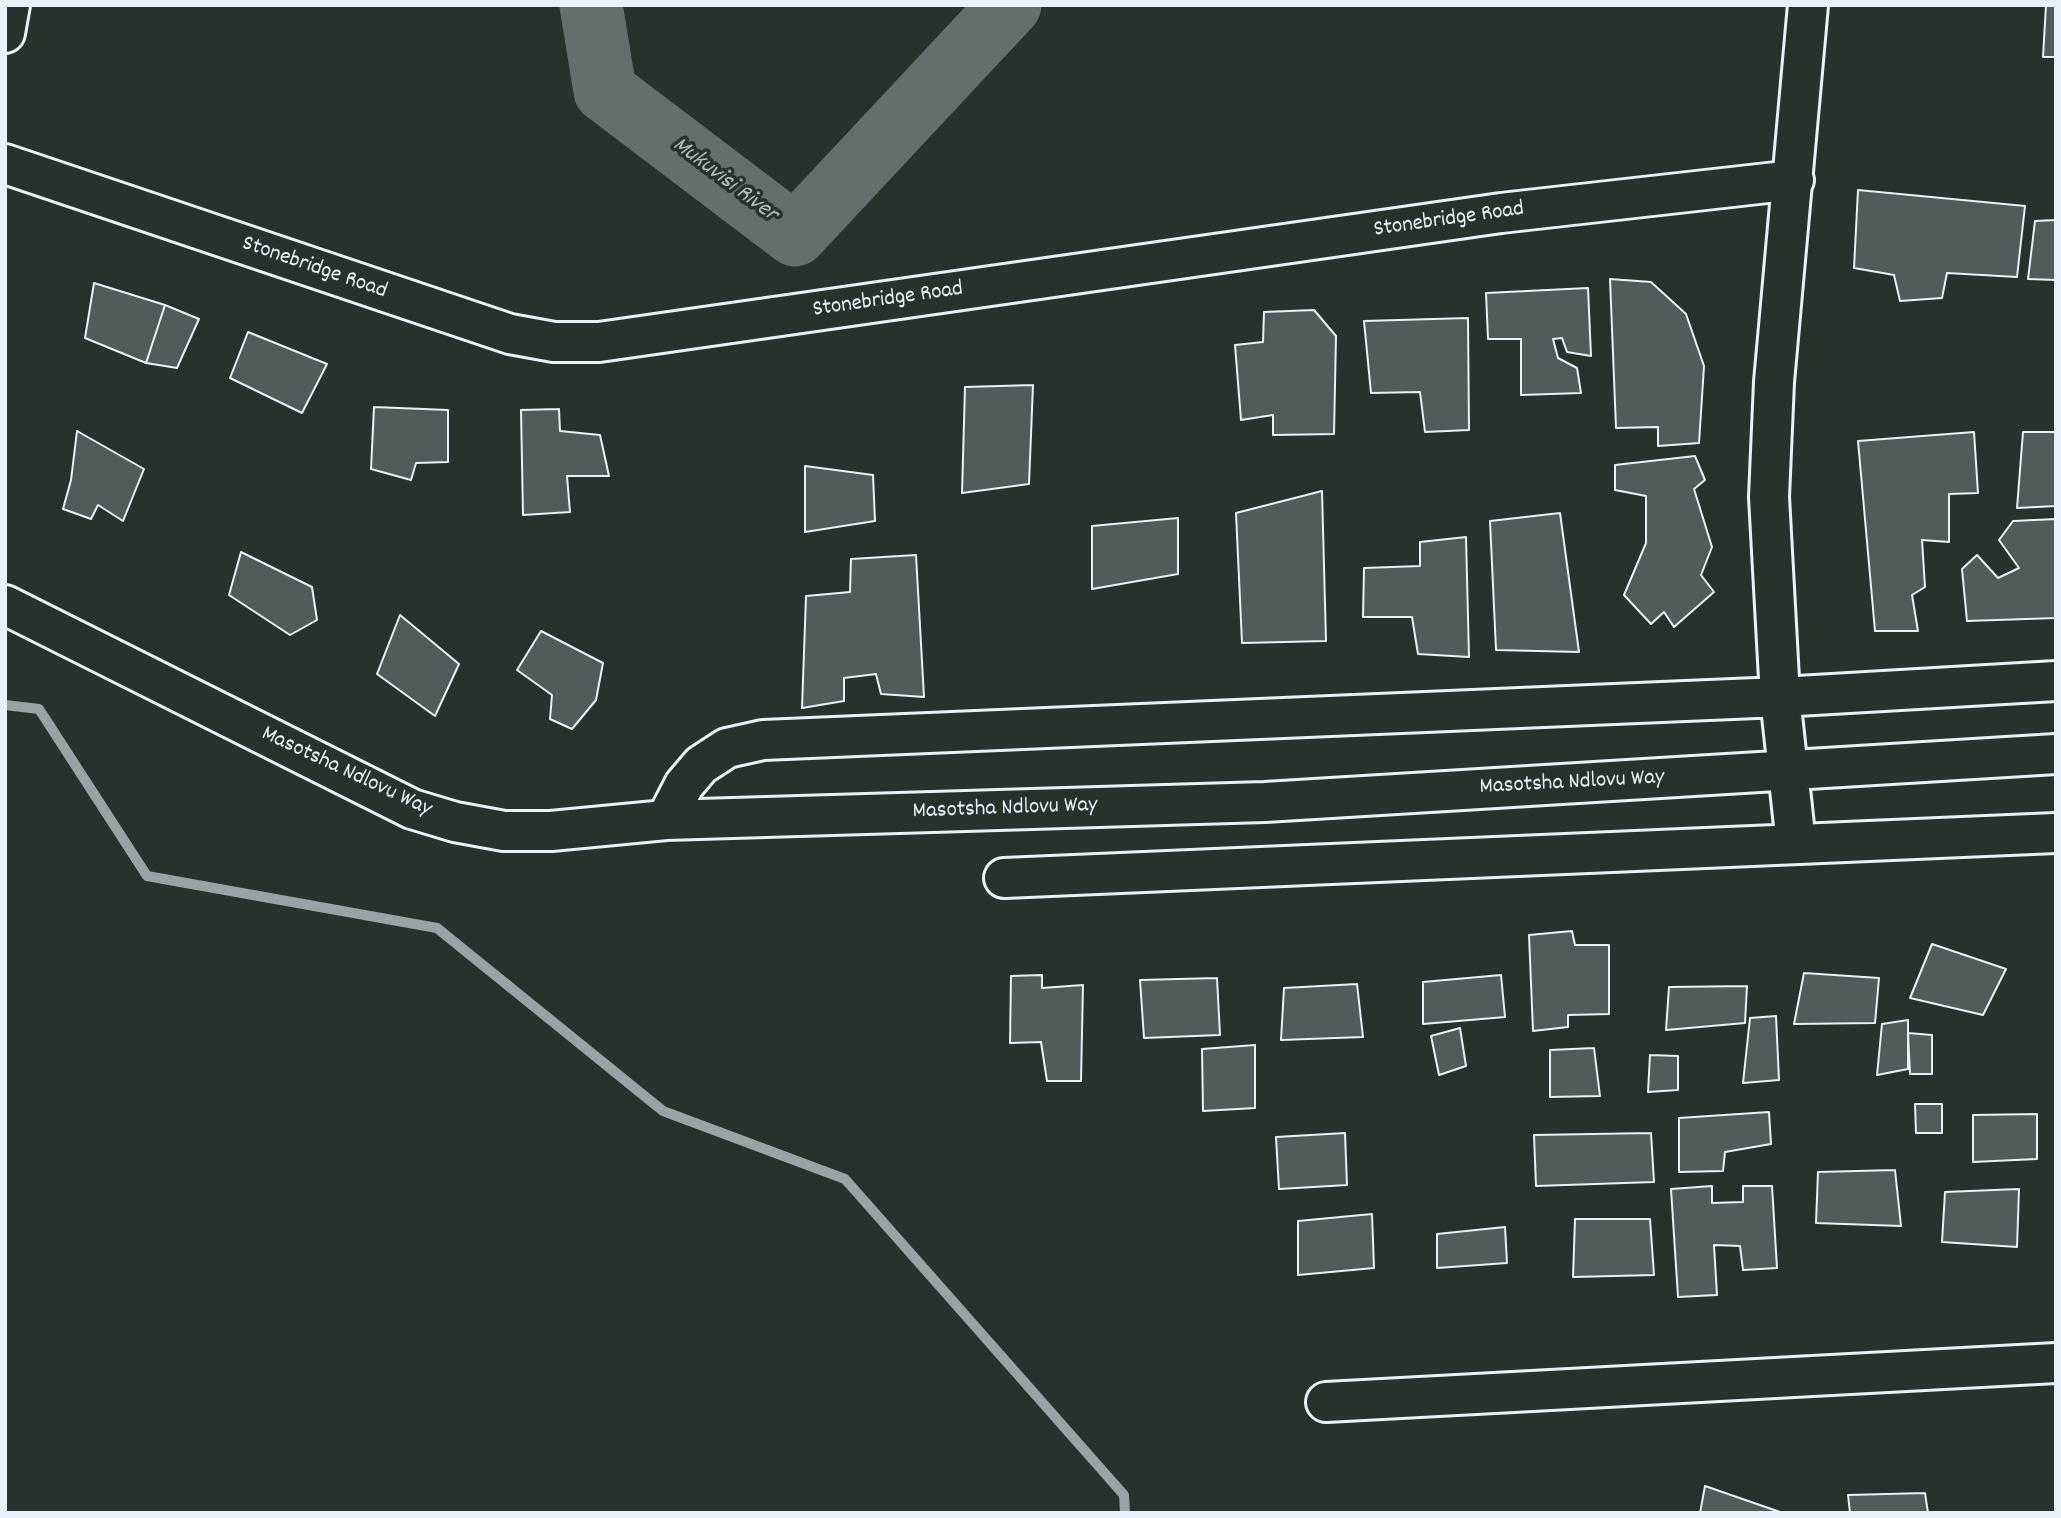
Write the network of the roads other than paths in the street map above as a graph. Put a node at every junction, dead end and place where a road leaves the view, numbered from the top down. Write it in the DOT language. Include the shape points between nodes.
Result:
graph roads {
  1 [pos="10,5"];
  2 [pos="1808,5"];
  3 [pos="5,33"];
  4 [pos="5,164"];
  5 [pos="1794,180"];
  6 [pos="5,605"];
  7 [pos="2056,681"];
  8 [pos="1780,697"];
  9 [pos="2056,754"];
  10 [pos="1788,771"];
  11 [pos="666,820"];
  12 [pos="2056,833"];
  13 [pos="1796,844"];
  14 [pos="1004,878"];
  15 [pos="2056,1363"];
  16 [pos="1326,1402"];
  1 -- 3 [label="street"];
  2 -- 5 [label="street"];
  4 -- 5 [label="street, Stonebridge Road" via="510,334 554,342 600,342 1501,213"];
  5 -- 8 [label="street" via="1770,461"];
  6 -- 11 [label="street, Masotsha Ndlovu Way" via="412,809 504,831"];
  7 -- 8 [label="street"];
  8 -- 10 [label="street"];
  8 -- 11 [label="street" via="763,740 727,748 701,765 684,785"];
  9 -- 10 [label="street, Masotsha Ndlovu Way"];
  10 -- 11 [label="street, Masotsha Ndlovu Way" via="1265,803"];
  10 -- 13 [label="street"];
  12 -- 13 [label="street"];
  13 -- 14 [label="street"];
  15 -- 16 [label="street"];
}
